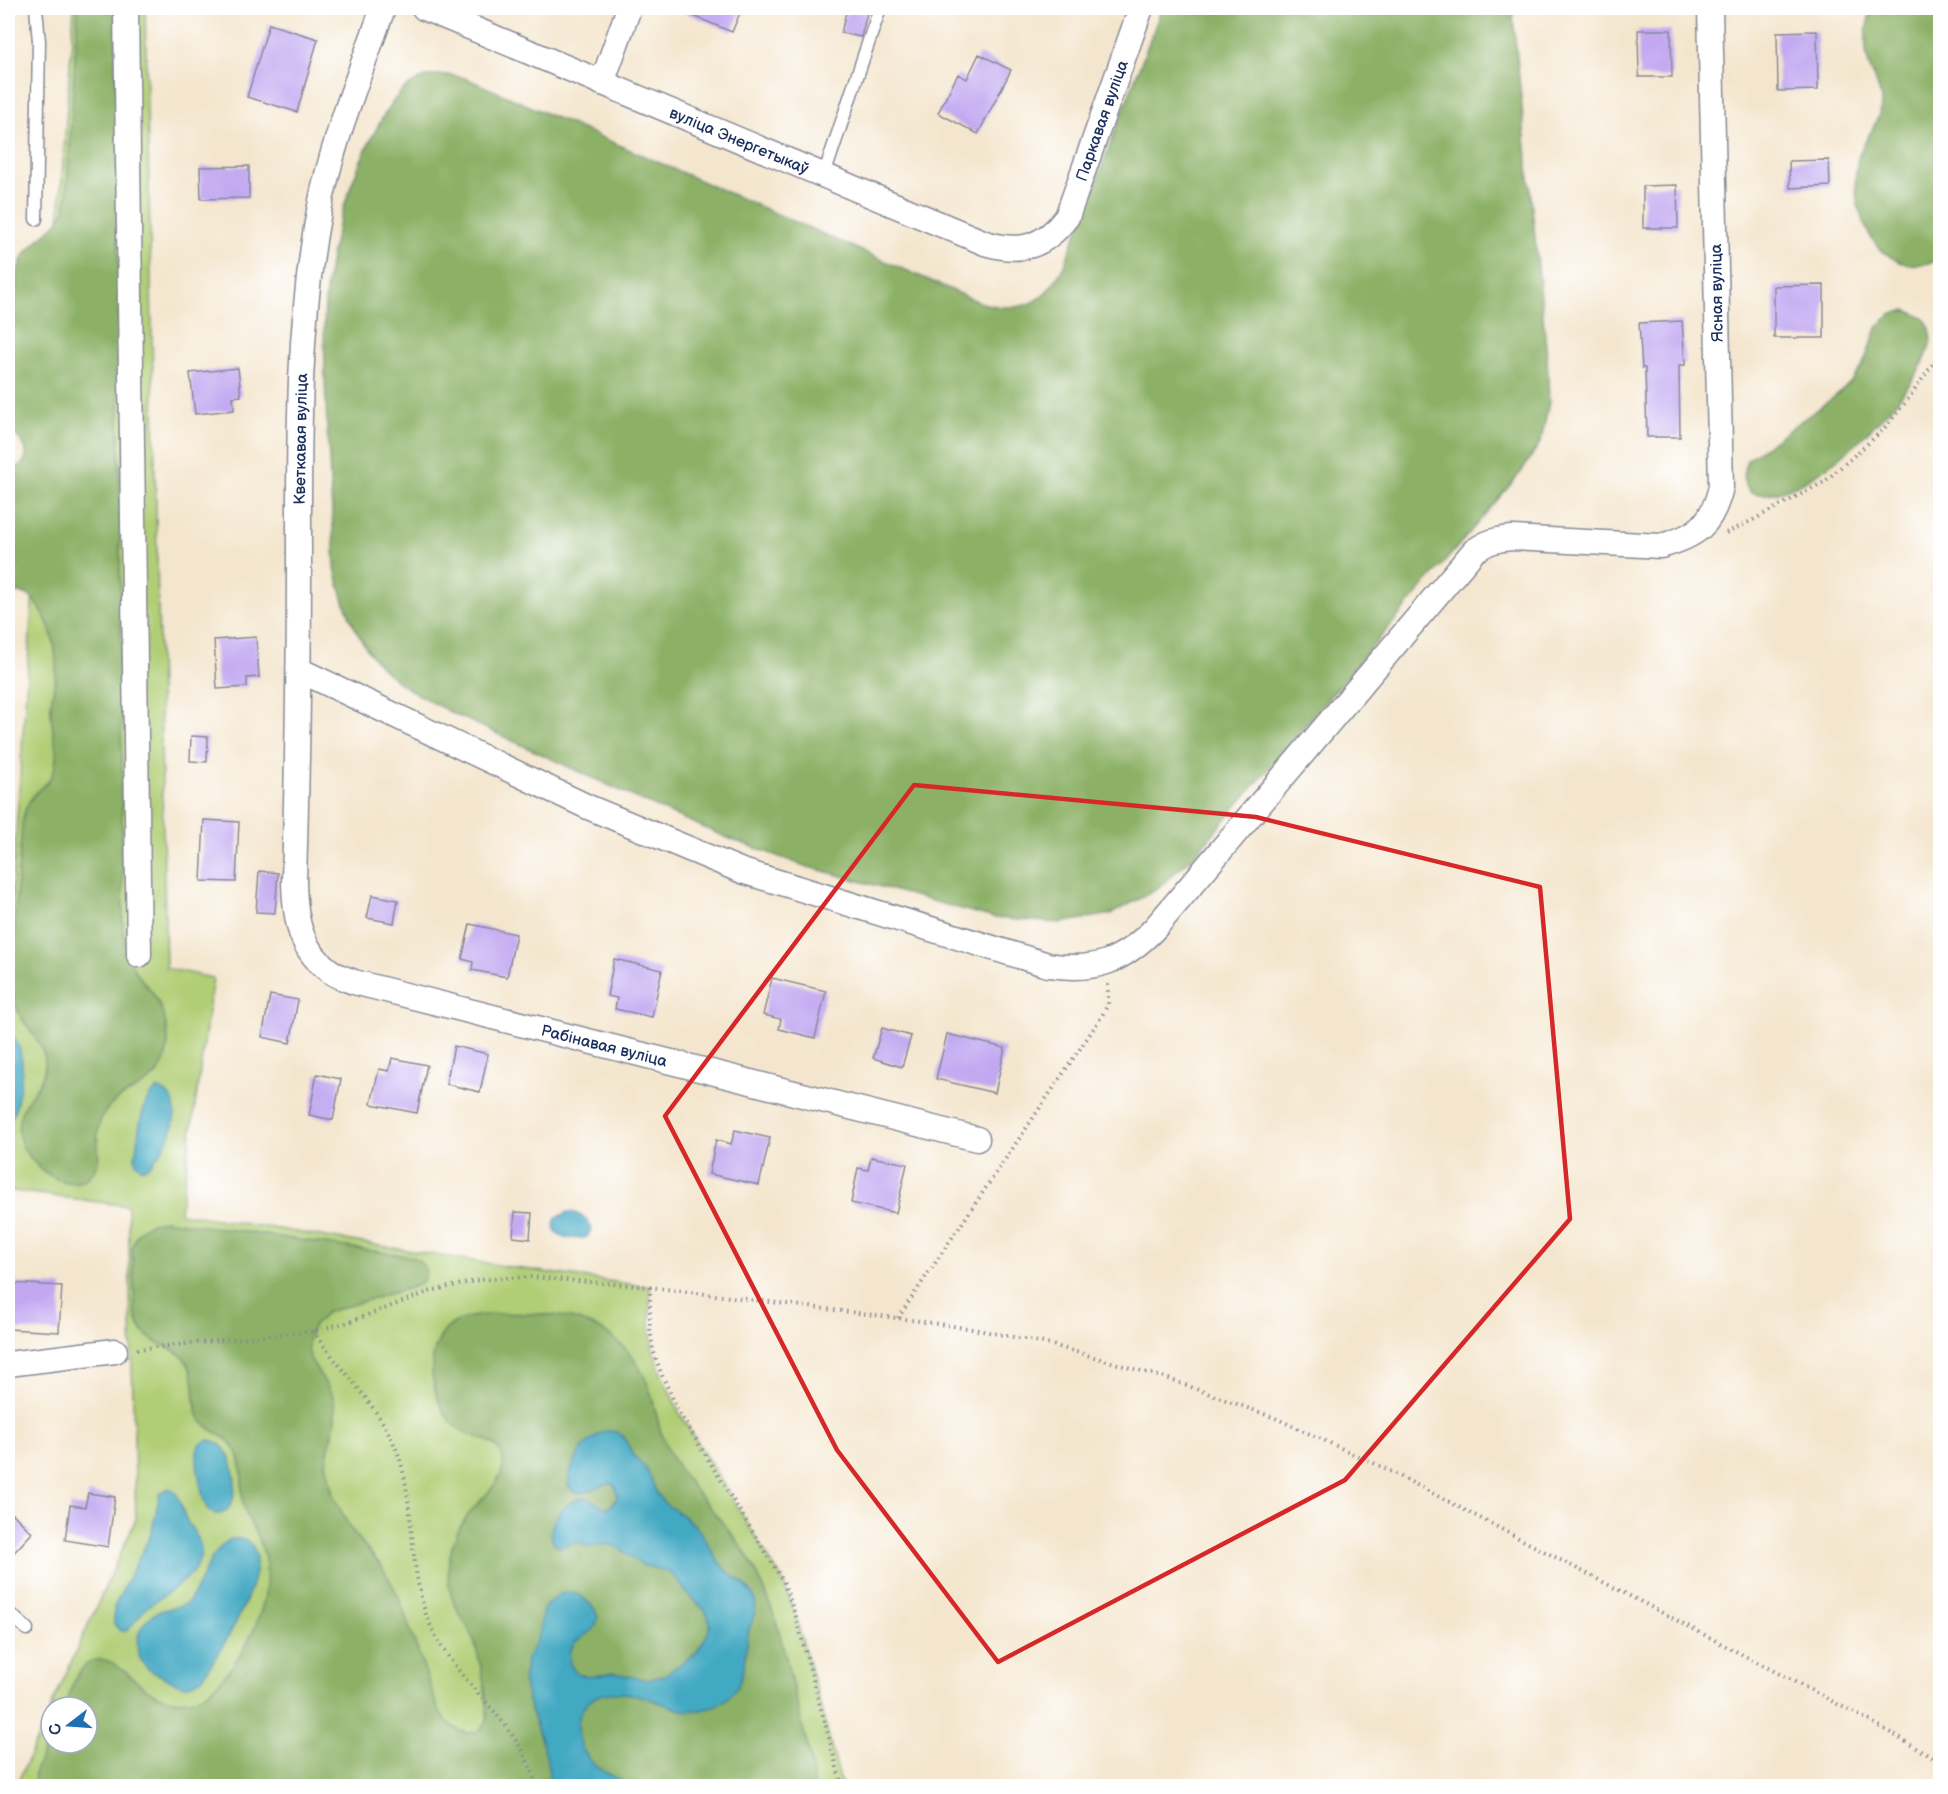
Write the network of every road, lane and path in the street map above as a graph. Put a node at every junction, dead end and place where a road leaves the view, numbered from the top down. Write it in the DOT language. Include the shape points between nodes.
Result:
graph roads {
  1 [pos="36,8"];
  2 [pos="126,8"];
  3 [pos="383,8"];
  4 [pos="424,8"];
  5 [pos="629,8"];
  6 [pos="880,8"];
  7 [pos="1141,8"];
  8 [pos="1710,8"];
  9 [pos="602,83"];
  10 [pos="824,175"];
  11 [pos="36,219"];
  12 [pos="1057,231"];
  13 [pos="1941,354"];
  14 [pos="1720,535"];
  15 [pos="299,670"];
  16 [pos="294,882"];
  17 [pos="139,955"];
  18 [pos="1104,963"];
  19 [pos="978,1139"];
  20 [pos="650,1287"];
  21 [pos="898,1318"];
  22 [pos="313,1331"];
  23 [pos="115,1351"];
  24 [pos="8,1364"];
  25 [pos="8,1612"];
  26 [pos="27,1629"];
  27 [pos="1941,1762"];
  28 [pos="537,1786"];
  29 [pos="842,1786"];
  1 -- 11 [label="lane"];
  2 -- 17 [label="street"];
  3 -- 15 [label="street, Кветкавая вуліца" via="336,145 319,210 308,279 299,413"];
  4 -- 9 [label="street, вуліца Энергетыкаў"];
  5 -- 9 [label="street"];
  6 -- 10 [label="lane"];
  7 -- 12 [label="street, Паркавая вуліца" via="1074,200"];
  8 -- 18 [label="street, Ясная вуліца" via="1721,487 1707,522 1679,541 1661,546 1513,538 1498,539 1473,551 1155,928 1121,957"];
  9 -- 10 [label="street, вуліца Энергетыкаў"];
  10 -- 12 [label="street, вуліца Энергетыкаў" via="1000,248 1031,246"];
  13 -- 14 [label="path" via="1882,431 1824,482"];
  15 -- 16 [label="street, Кветкавая вуліца"];
  15 -- 18 [label="street" via="588,807 742,871 1048,965 1068,968"];
  16 -- 19 [label="street, Рабінавая вуліца" via="295,912 303,939 316,959 333,973 354,982"];
  18 -- 21 [label="path" via="1109,990 1102,1016"];
  20 -- 21 [label="path"];
  20 -- 22 [label="path" via="530,1277 479,1280 431,1291 349,1322"];
  20 -- 29 [label="path" via="653,1350 669,1394 783,1581"];
  21 -- 27 [label="path" via="1049,1344 1169,1379 1275,1418 1383,1467 1872,1722"];
  22 -- 23 [label="path"];
  22 -- 28 [label="path" via="375,1409 390,1435 408,1491 417,1576 434,1631 454,1664 521,1746"];
  23 -- 24 [label="street"];
  25 -- 26 [label="lane"];
}
